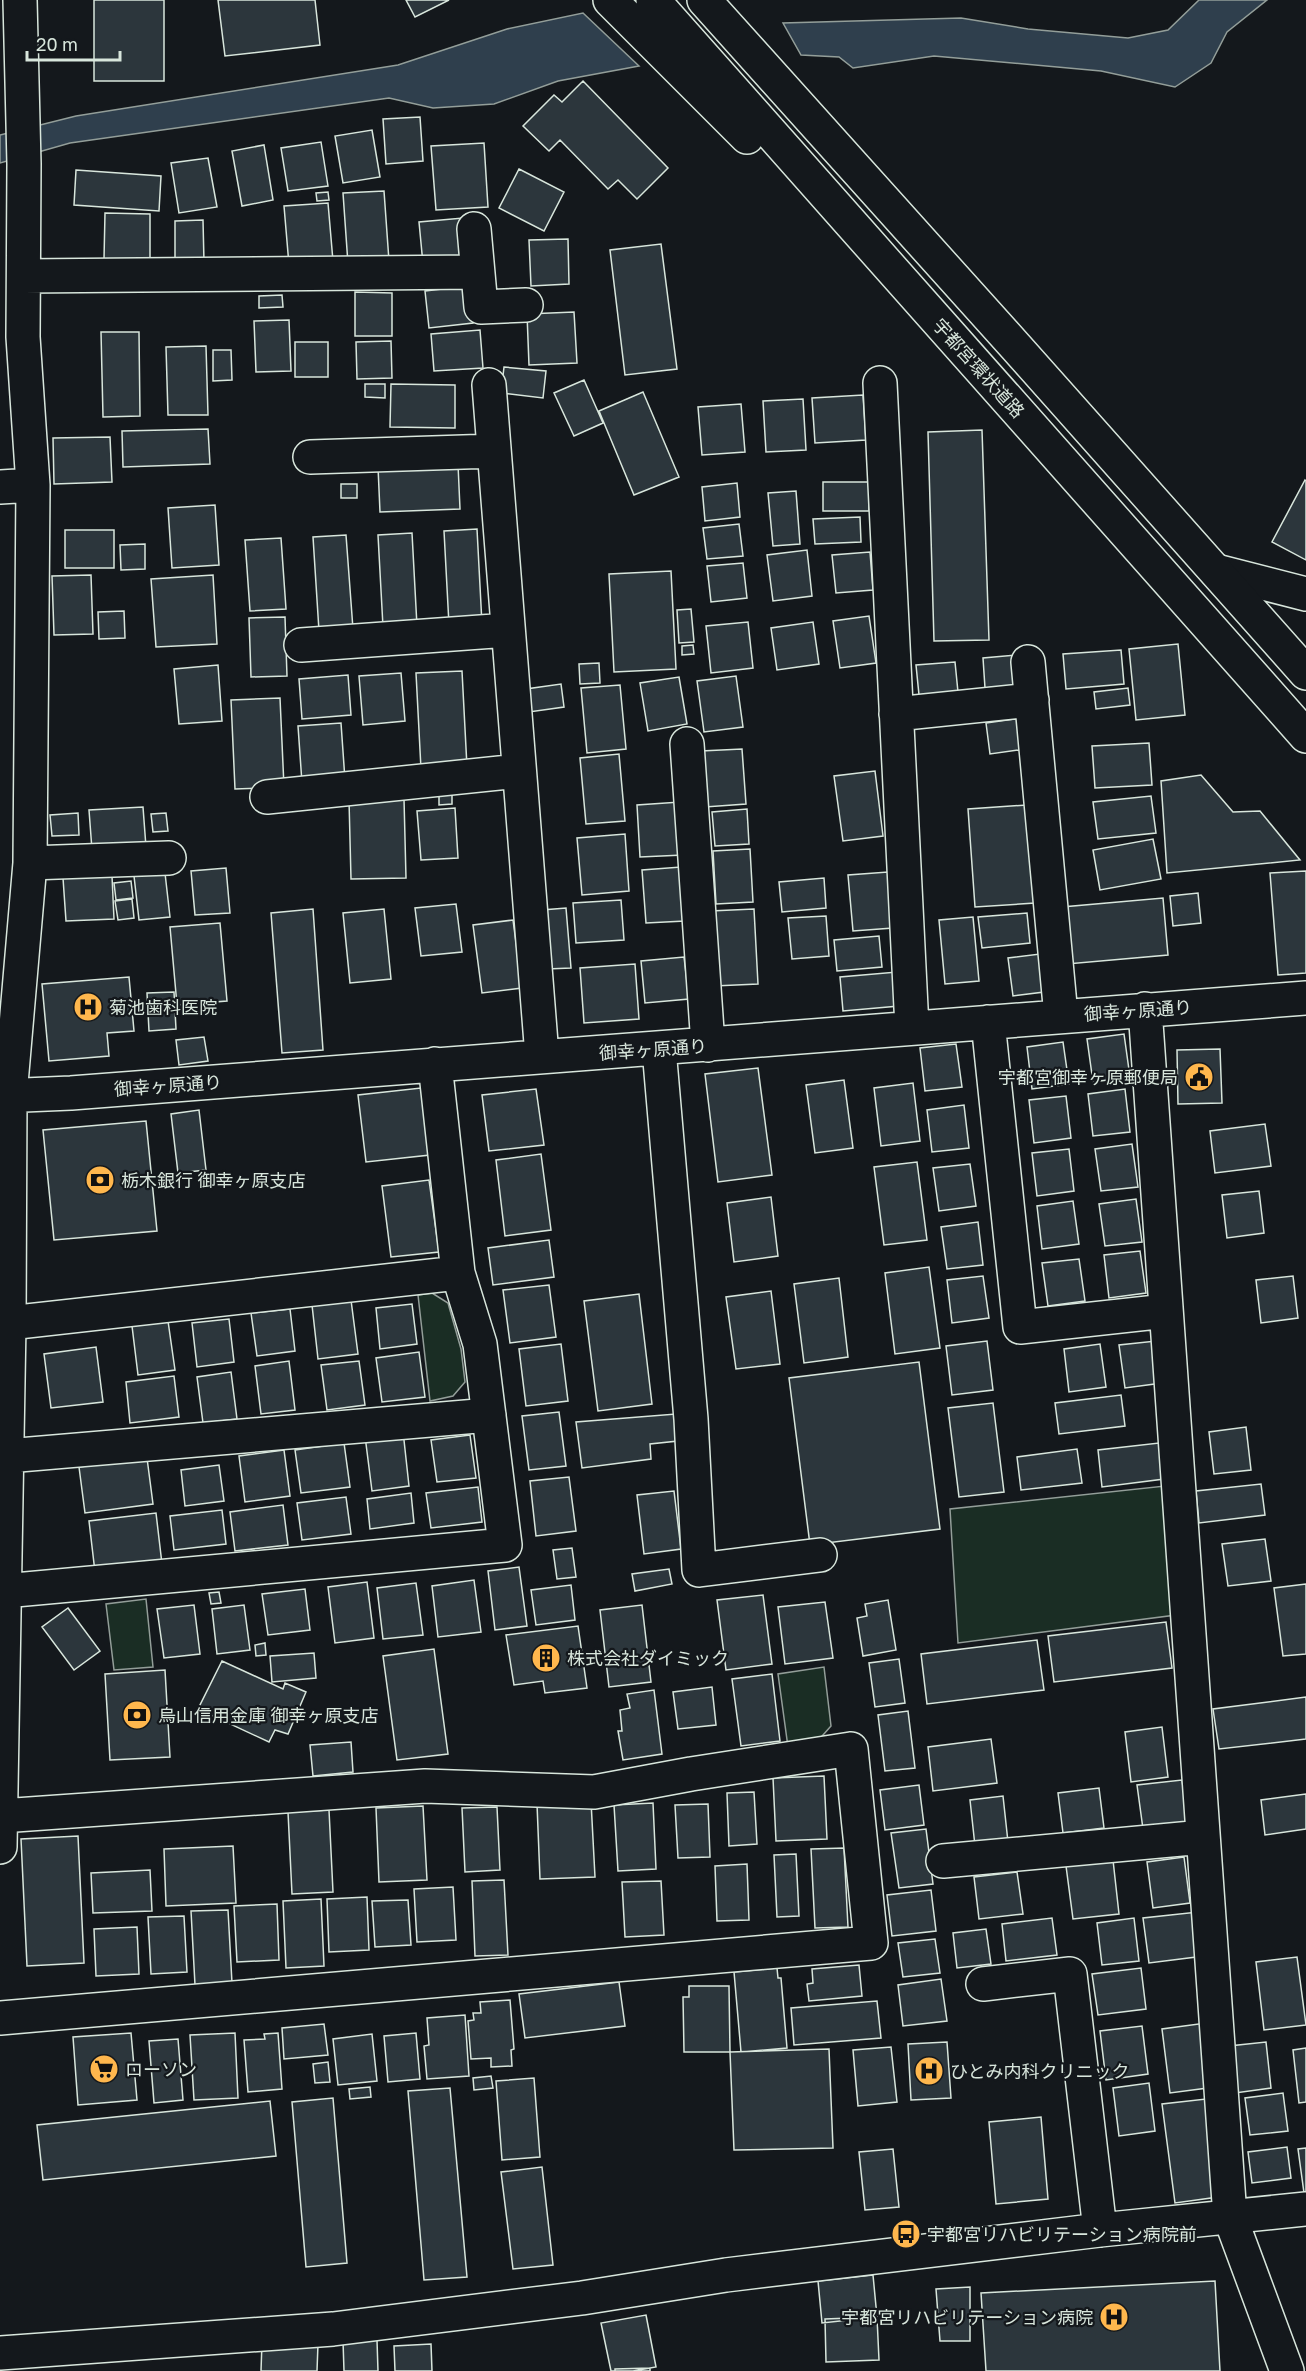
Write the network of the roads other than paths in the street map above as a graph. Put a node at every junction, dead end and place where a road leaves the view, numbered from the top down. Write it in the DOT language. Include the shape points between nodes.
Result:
graph roads {
  1 [pos="610,0"];
  2 [pos="653,0"];
  3 [pos="704,0"];
  4 [pos="732,0"];
  5 [pos="13,5"];
  6 [pos="474,229"];
  7 [pos="477,272"];
  8 [pos="24,276"];
  9 [pos="526,305"];
  10 [pos="11,338"];
  11 [pos="1017,347"];
  12 [pos="977,367"];
  13 [pos="880,383"];
  14 [pos="489,385"];
  15 [pos="494,451"];
  16 [pos="310,457"];
  17 [pos="33,485"];
  18 [pos="0,487"];
  19 [pos="1216,571"];
  20 [pos="1306,594"];
  21 [pos="508,630"];
  22 [pos="301,645"];
  23 [pos="1028,662"];
  24 [pos="1306,673"];
  25 [pos="1032,700"];
  26 [pos="897,714"];
  27 [pos="1306,736"];
  28 [pos="687,744"];
  29 [pos="519,771"];
  30 [pos="267,797"];
  31 [pos="169,858"];
  32 [pos="30,862"];
  33 [pos="12,929"];
  34 [pos="1306,998"];
  35 [pos="1144,1009"];
  36 [pos="1061,1016"];
  37 [pos="988,1022"];
  38 [pos="912,1028"];
  39 [pos="708,1045"];
  40 [pos="659,1049"];
  41 [pos="542,1056"];
  42 [pos="435,1064"];
  43 [pos="5,1096"];
  44 [pos="458,1273"];
  45 [pos="1166,1311"];
  46 [pos="9,1323"];
  47 [pos="489,1414"];
  48 [pos="4,1471"];
  49 [pos="820,1555"];
  50 [pos="4,1591"];
  51 [pos="2,1629"];
  52 [pos="1,1816"];
  53 [pos="1203,1837"];
  54 [pos="0,1847"];
  55 [pos="943,1861"];
  56 [pos="983,1984"];
  57 [pos="0,2018"];
  58 [pos="1306,2209"];
  59 [pos="1230,2217"];
  60 [pos="1100,2230"];
  61 [pos="0,2354"];
  62 [pos="1287,2371"];
  1 -- 12 [label="main road"];
  2 -- 12 [label="main road, 宇都宮環状道路"];
  3 -- 11 [label="main road"];
  4 -- 11 [label="main road"];
  5 -- 8 [label="main road" via="22,114"];
  6 -- 7 [label="main road"];
  7 -- 8 [label="main road"];
  7 -- 9 [label="main road" via="481,307"];
  8 -- 10 [label="main road"];
  10 -- 17 [label="main road"];
  11 -- 19 [label="main road"];
  12 -- 27 [label="main road, 宇都宮環状道路"];
  13 -- 26 [label="main road"];
  14 -- 15 [label="main road"];
  15 -- 16 [label="main road"];
  15 -- 21 [label="main road"];
  17 -- 18 [label="main road"];
  17 -- 32 [label="main road"];
  19 -- 20 [label="main road"];
  19 -- 24 [label="main road"];
  21 -- 22 [label="main road"];
  21 -- 29 [label="main road"];
  23 -- 25 [label="main road"];
  25 -- 26 [label="main road"];
  25 -- 36 [label="main road"];
  26 -- 38 [label="main road"];
  28 -- 39 [label="main road"];
  29 -- 30 [label="main road"];
  29 -- 41 [label="main road"];
  31 -- 32 [label="main road"];
  32 -- 33 [label="main road"];
  33 -- 43 [label="main road"];
  34 -- 35 [label="main road, 御幸ヶ原通り"];
  35 -- 36 [label="main road, 御幸ヶ原通り"];
  35 -- 45 [label="main road"];
  36 -- 37 [label="main road, 御幸ヶ原通り"];
  37 -- 38 [label="main road, 御幸ヶ原通り"];
  37 -- 45 [label="main road" via="1020,1327"];
  38 -- 39 [label="main road, 御幸ヶ原通り"];
  39 -- 40 [label="main road, 御幸ヶ原通り"];
  40 -- 41 [label="main road, 御幸ヶ原通り"];
  40 -- 49 [label="main road" via="691,1419 699,1570"];
  41 -- 42 [label="main road, 御幸ヶ原通り"];
  42 -- 43 [label="main road, 御幸ヶ原通り"];
  42 -- 44 [label="main road"];
  43 -- 46 [label="main road"];
  44 -- 46 [label="main road"];
  44 -- 47 [label="main road" via="480,1344"];
  45 -- 53 [label="main road"];
  46 -- 48 [label="main road"];
  47 -- 48 [label="main road"];
  47 -- 50 [label="main road" via="505,1545"];
  48 -- 50 [label="main road"];
  50 -- 51 [label="main road"];
  51 -- 52 [label="main road"];
  52 -- 54 [label="main road"];
  52 -- 57 [label="main road" via="424,1786 594,1792 851,1749 871,1943"];
  53 -- 55 [label="main road"];
  53 -- 59 [label="main road"];
  56 -- 60 [label="main road" via="1070,1974"];
  58 -- 59 [label="main road"];
  59 -- 60 [label="main road"];
  59 -- 62 [label="main road"];
  60 -- 61 [label="main road" via="726,2275 582,2298 333,2329"];
}
